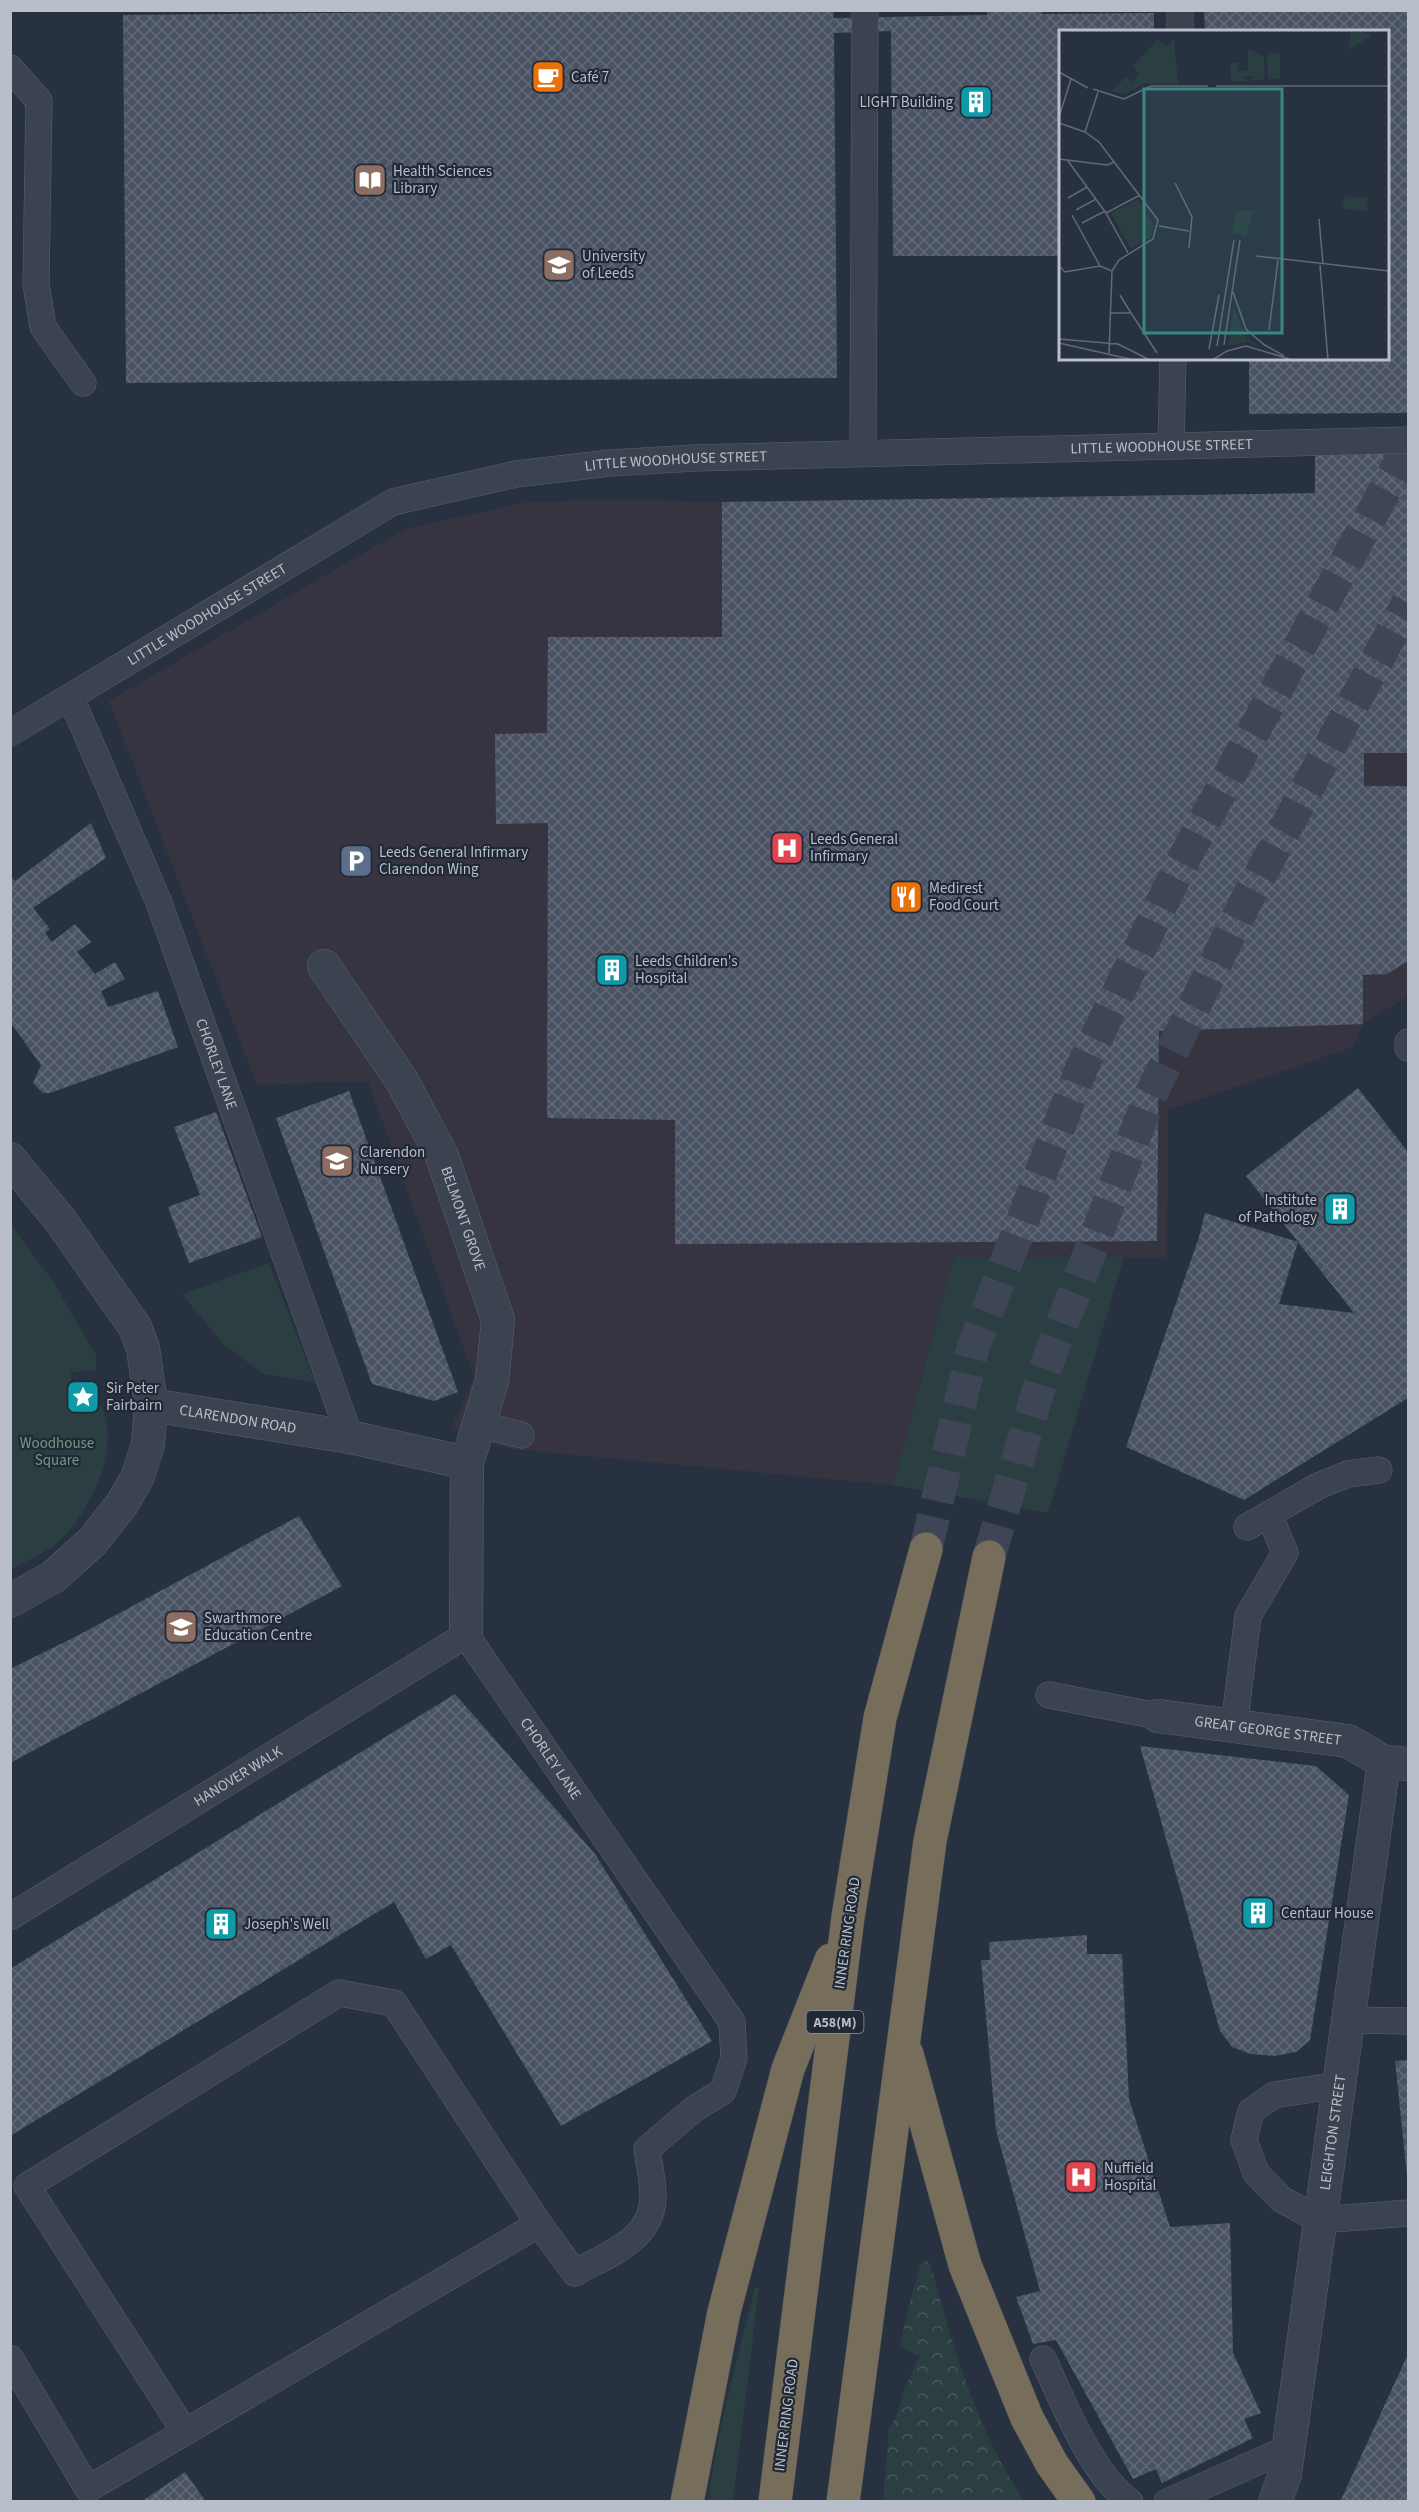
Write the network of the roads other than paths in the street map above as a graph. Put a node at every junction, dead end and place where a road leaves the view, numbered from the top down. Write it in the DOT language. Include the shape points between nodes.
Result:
graph roads {
  1 [pos="865,10"];
  2 [pos="1180,10"];
  3 [pos="1180,30"];
  4 [pos="10,68"];
  5 [pos="1173,360"];
  6 [pos="83,383"];
  7 [pos="1408,440"];
  8 [pos="1172,445"];
  9 [pos="863,453"];
  10 [pos="71,698"];
  11 [pos="10,733"];
  12 [pos="324,966"];
  13 [pos="10,1159"];
  14 [pos="152,1405"];
  15 [pos="479,1424"];
  16 [pos="521,1435"];
  17 [pos="350,1437"];
  18 [pos="467,1464"];
  19 [pos="1379,1470"];
  20 [pos="1269,1514"];
  21 [pos="1246,1527"];
  22 [pos="926,1549"];
  23 [pos="989,1557"];
  24 [pos="10,1601"];
  25 [pos="466,1635"];
  26 [pos="1049,1695"];
  27 [pos="1158,1716"];
  28 [pos="1234,1726"];
  29 [pos="1396,1763"];
  30 [pos="10,1917"];
  31 [pos="848,1917"];
  32 [pos="1348,2020"];
  33 [pos="1408,2021"];
  34 [pos="903,2035"];
  35 [pos="1339,2085"];
  36 [pos="1408,2212"];
  37 [pos="1320,2220"];
  38 [pos="539,2224"];
  39 [pos="10,2358"];
  40 [pos="1043,2359"];
  41 [pos="185,2432"];
  42 [pos="1283,2474"];
  43 [pos="687,2502"];
  44 [pos="775,2502"];
  45 [pos="843,2502"];
  46 [pos="1079,2502"];
  47 [pos="1130,2502"];
  48 [pos="1167,2502"];
  1 -- 9 [label="lane"];
  2 -- 3 [label="lane"];
  4 -- 6 [label="lane" via="39,101 36,284 43,327"];
  5 -- 8 [label="lane"];
  7 -- 8 [label="lane, LITTLE WOODHOUSE STREET"];
  8 -- 9 [label="lane, LITTLE WOODHOUSE STREET"];
  9 -- 10 [label="lane, LITTLE WOODHOUSE STREET" via="610,463 516,474 393,502"];
  10 -- 11 [label="lane, LITTLE WOODHOUSE STREET"];
  10 -- 17 [label="lane, CHORLEY LANE" via="158,900"];
  12 -- 15 [label="street, BELMONT GROVE" via="402,1081 442,1156 498,1320 492,1381"];
  13 -- 14 [label="street" via="60,1220 135,1327"];
  14 -- 17 [label="street, CLARENDON ROAD"];
  14 -- 24 [label="street" via="148,1444 138,1476 122,1504 92,1542 53,1577"];
  15 -- 16 [label="lane"];
  15 -- 18 [label="street, BELMONT GROVE"];
  17 -- 18 [label="street, CLARENDON ROAD"];
  18 -- 25 [label="street"];
  19 -- 20 [label="lane" via="1348,1474 1318,1486"];
  20 -- 21 [label="lane"];
  20 -- 28 [label="lane" via="1285,1553 1248,1616"];
  22 -- 31 [label="highway, INNER RING ROAD / A58(M)" via="880,1718"];
  23 -- 34 [label="highway" via="930,1841"];
  25 -- 30 [label="lane, HANOVER WALK"];
  25 -- 38 [label="lane, CHORLEY LANE" via="732,2022 734,2058 723,2091 694,2109 647,2149 653,2196 650,2218 638,2237 575,2272"];
  26 -- 27 [label="lane"];
  27 -- 28 [label="street, GREAT GEORGE STREET"];
  28 -- 29 [label="street, GREAT GEORGE STREET" via="1348,1742"];
  29 -- 32 [label="street, LEIGHTON STREET"];
  31 -- 43 [label="highway, A58(M)" via="788,2068 724,2312"];
  31 -- 44 [label="highway, INNER RING ROAD / A58(M)"];
  32 -- 33 [label="lane"];
  32 -- 35 [label="street, LEIGHTON STREET"];
  34 -- 45 [label="highway"];
  34 -- 46 [label="highway" via="965,2265 1027,2418"];
  35 -- 37 [label="street, LEIGHTON STREET"];
  35 -- 37 [label="lane" via="1274,2095 1251,2111 1244,2140 1256,2173 1281,2199"];
  36 -- 37 [label="lane"];
  37 -- 42 [label="street, LEIGHTON STREET"];
  38 -- 41 [label="lane"];
  38 -- 41 [label="lane" via="394,2003 339,1993 27,2186"];
  39 -- 41 [label="lane" via="88,2489"];
  40 -- 47 [label="lane" via="1099,2466 1117,2492"];
  42 -- 48 [label="lane"];
}
